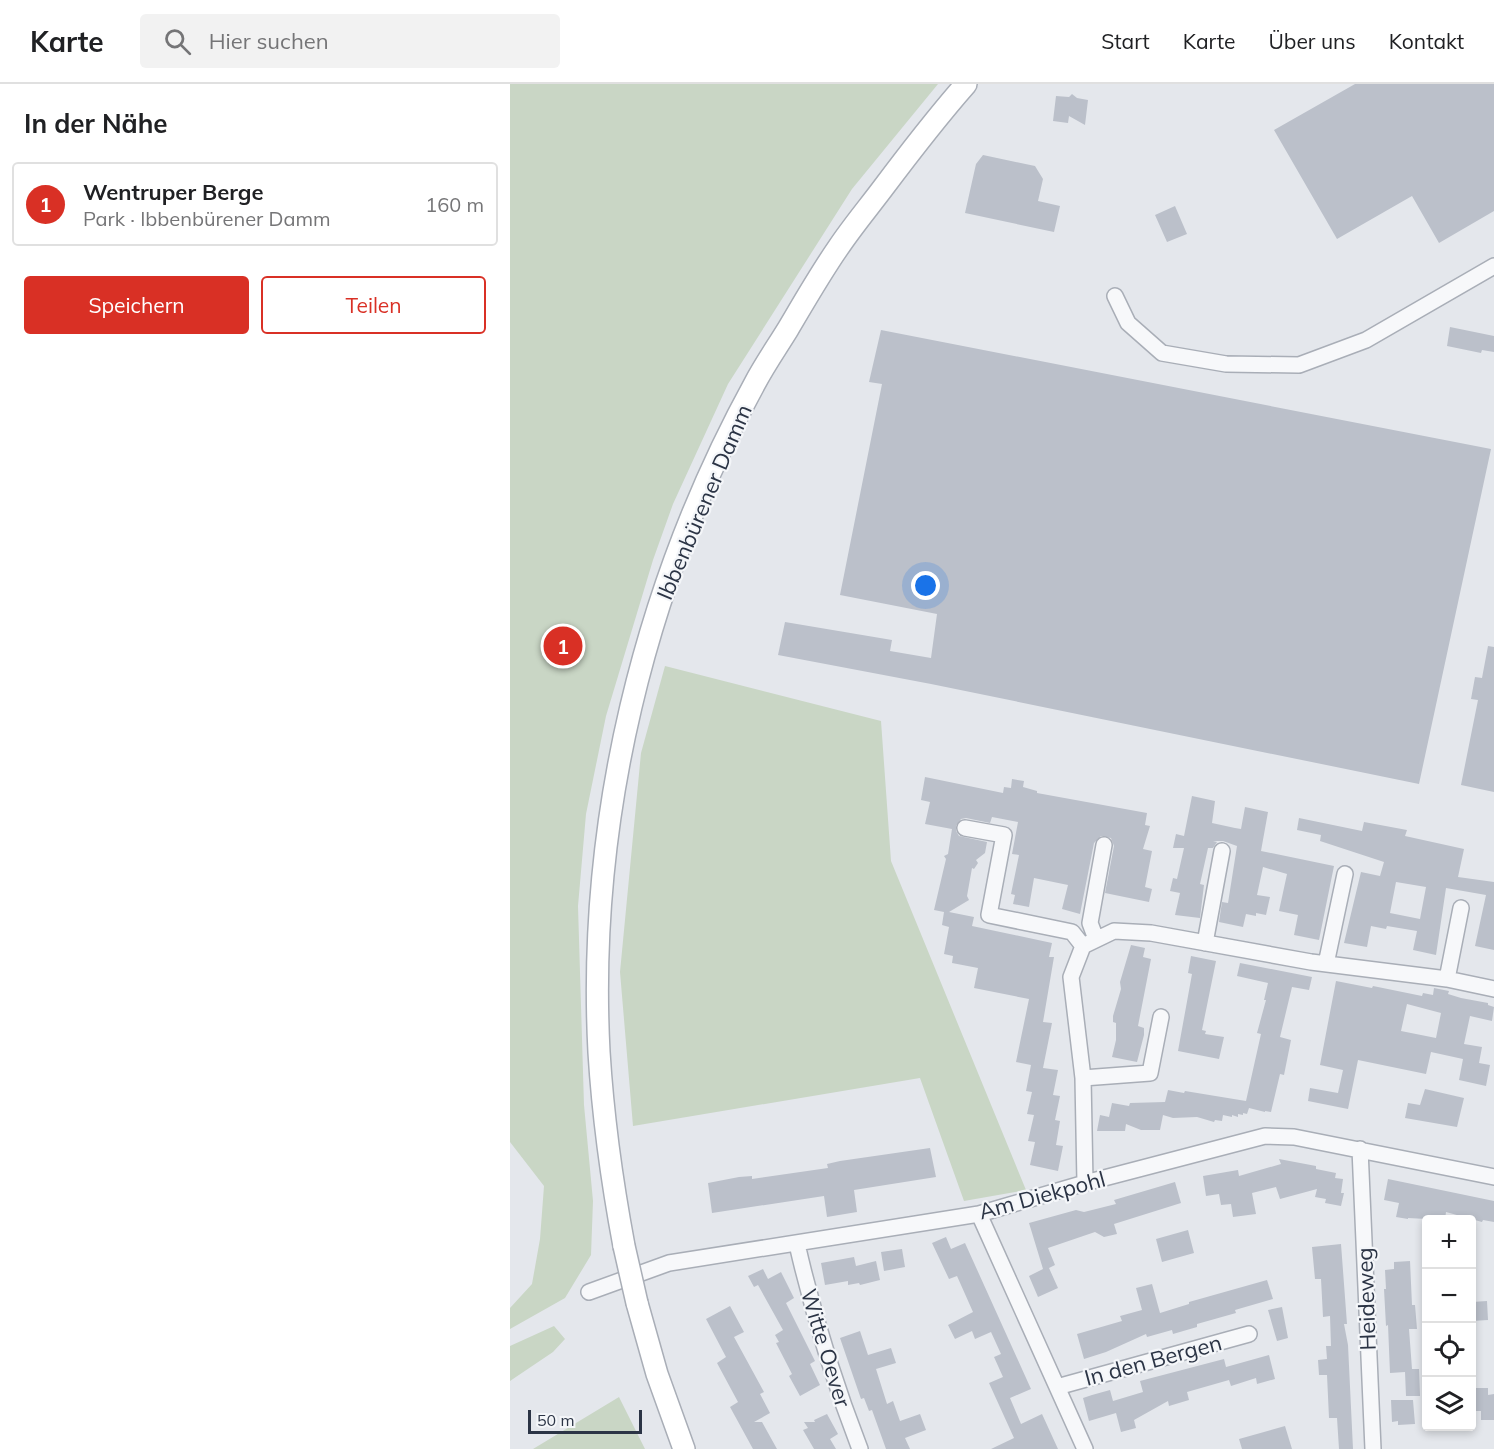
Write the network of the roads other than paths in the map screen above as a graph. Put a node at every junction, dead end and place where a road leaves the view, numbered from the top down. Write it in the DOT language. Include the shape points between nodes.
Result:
graph roads {
  1 [pos="966,84"];
  2 [pos="1494,266"];
  3 [pos="1115,296"];
  4 [pos="965,828"];
  5 [pos="1104,845"];
  6 [pos="1222,851"];
  7 [pos="1345,874"];
  8 [pos="1461,908"];
  9 [pos="1090,943"];
  10 [pos="1205,943"];
  11 [pos="1326,964"];
  12 [pos="1447,979"];
  13 [pos="1494,989"];
  14 [pos="1161,1017"];
  15 [pos="1083,1078"];
  16 [pos="1360,1149"];
  17 [pos="1494,1177"];
  18 [pos="1085,1183"];
  19 [pos="979,1214"];
  20 [pos="797,1245"];
  21 [pos="589,1292"];
  22 [pos="1249,1334"];
  23 [pos="1057,1387"];
  24 [pos="684,1449"];
  25 [pos="860,1449"];
  26 [pos="1085,1449"];
  27 [pos="1373,1449"];
  1 -- 24 [label="main road, Ibbenbürener Damm, bridge" via="934,120 837,249 755,382 679,549 655,618 626,732 609,826 602,896 599,1051 606,1132 624,1246 657,1374"];
  2 -- 3 [label="street" via="1366,340 1299,365 1226,364 1162,353 1128,323"];
  4 -- 9 [label="street" via="1004,835 989,915 1072,932"];
  5 -- 9 [label="street"];
  6 -- 10 [label="street"];
  7 -- 11 [label="street"];
  8 -- 12 [label="street"];
  9 -- 10 [label="street" via="1114,931"];
  9 -- 15 [label="street" via="1071,977"];
  10 -- 11 [label="street"];
  11 -- 12 [label="street"];
  12 -- 13 [label="street"];
  14 -- 15 [label="street" via="1150,1073"];
  15 -- 18 [label="street"];
  16 -- 17 [label="street, Am Diekpohl"];
  16 -- 18 [label="street, Am Diekpohl" via="1265,1136"];
  16 -- 27 [label="street, Heideweg"];
  18 -- 19 [label="street, Am Diekpohl"];
  19 -- 20 [label="street, Am Diekpohl"];
  19 -- 23 [label="street, In den Bergen"];
  20 -- 21 [label="street, Am Diekpohl" via="669,1263"];
  20 -- 25 [label="street, Witte Oever" via="841,1402"];
  22 -- 23 [label="street, In den Bergen"];
  23 -- 26 [label="street, In den Bergen"];
}
